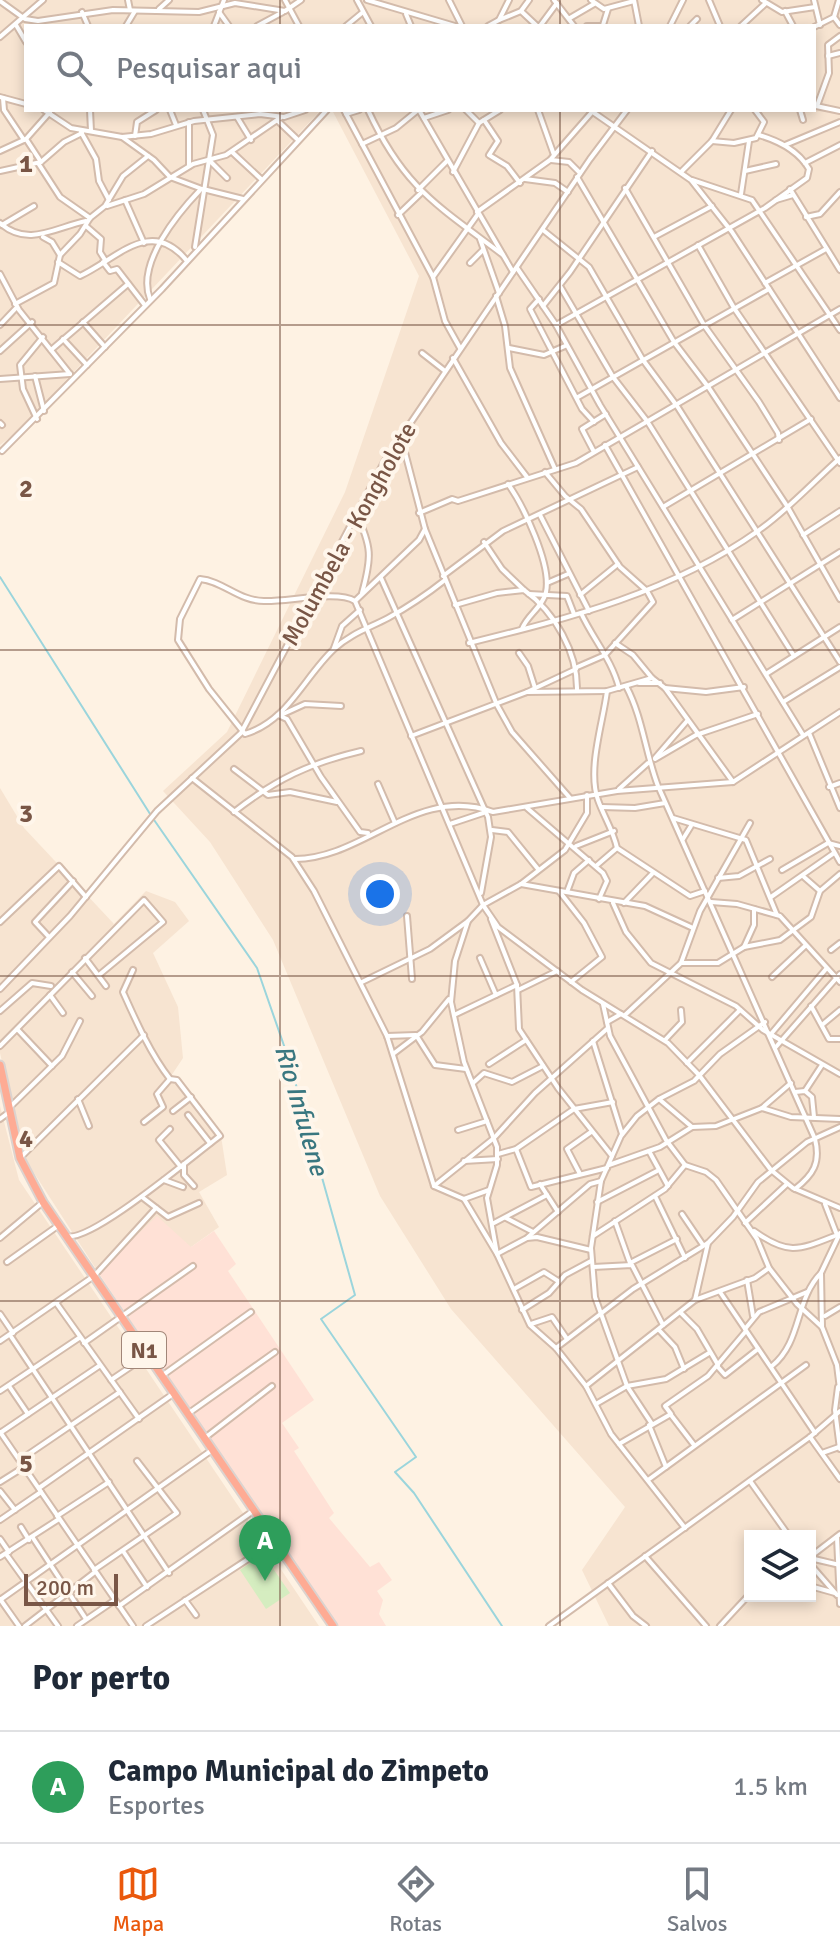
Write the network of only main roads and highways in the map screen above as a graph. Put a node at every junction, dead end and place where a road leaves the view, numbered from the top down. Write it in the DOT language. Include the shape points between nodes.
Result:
graph roads {
  1 [pos="0,1065"];
  2 [pos="2,1081"];
  3 [pos="333,1626"];
  1 -- 2 [label="highway, N1"];
  2 -- 3 [label="highway, N1" via="20,1158 43,1202"];
}
